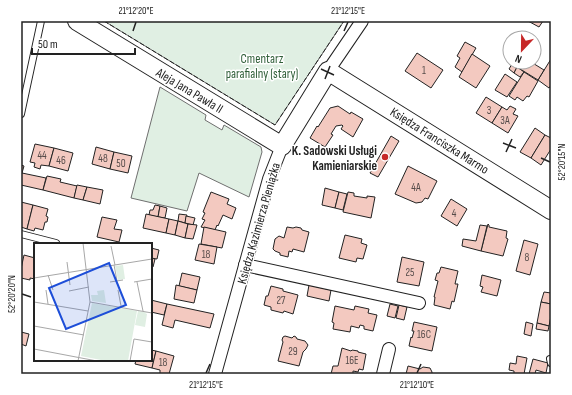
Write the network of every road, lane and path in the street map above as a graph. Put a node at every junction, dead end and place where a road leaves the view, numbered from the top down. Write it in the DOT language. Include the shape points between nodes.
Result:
graph roads {
  1 [pos="41,21"];
  2 [pos="77,21"];
  3 [pos="362,21"];
  4 [pos="328,71"];
  5 [pos="21,114"];
  6 [pos="282,146"];
  7 [pos="551,210"];
  8 [pos="21,234"];
  9 [pos="56,243"];
  10 [pos="245,265"];
  11 [pos="419,303"];
  12 [pos="389,349"];
  13 [pos="550,359"];
  14 [pos="551,363"];
  15 [pos="215,374"];
  16 [pos="383,374"];
  1 -- 5 [label="lane"];
  2 -- 6 [label="street, Aleja Jana Pawła II"];
  3 -- 4 [label="street, Księdza Kazimierza Pieniążka"];
  4 -- 6 [label="street, Księdza Kazimierza Pieniążka"];
  4 -- 7 [label="street, Księdza Franciszka Marmo"];
  6 -- 10 [label="street, Księdza Kazimierza Pieniążka" via="269,179"];
  8 -- 9 [label="lane"];
  10 -- 11 [label="street"];
  10 -- 15 [label="street, Księdza Kazimierza Pieniążka"];
  12 -- 16 [label="street"];
  13 -- 14 [label="lane"];
}
